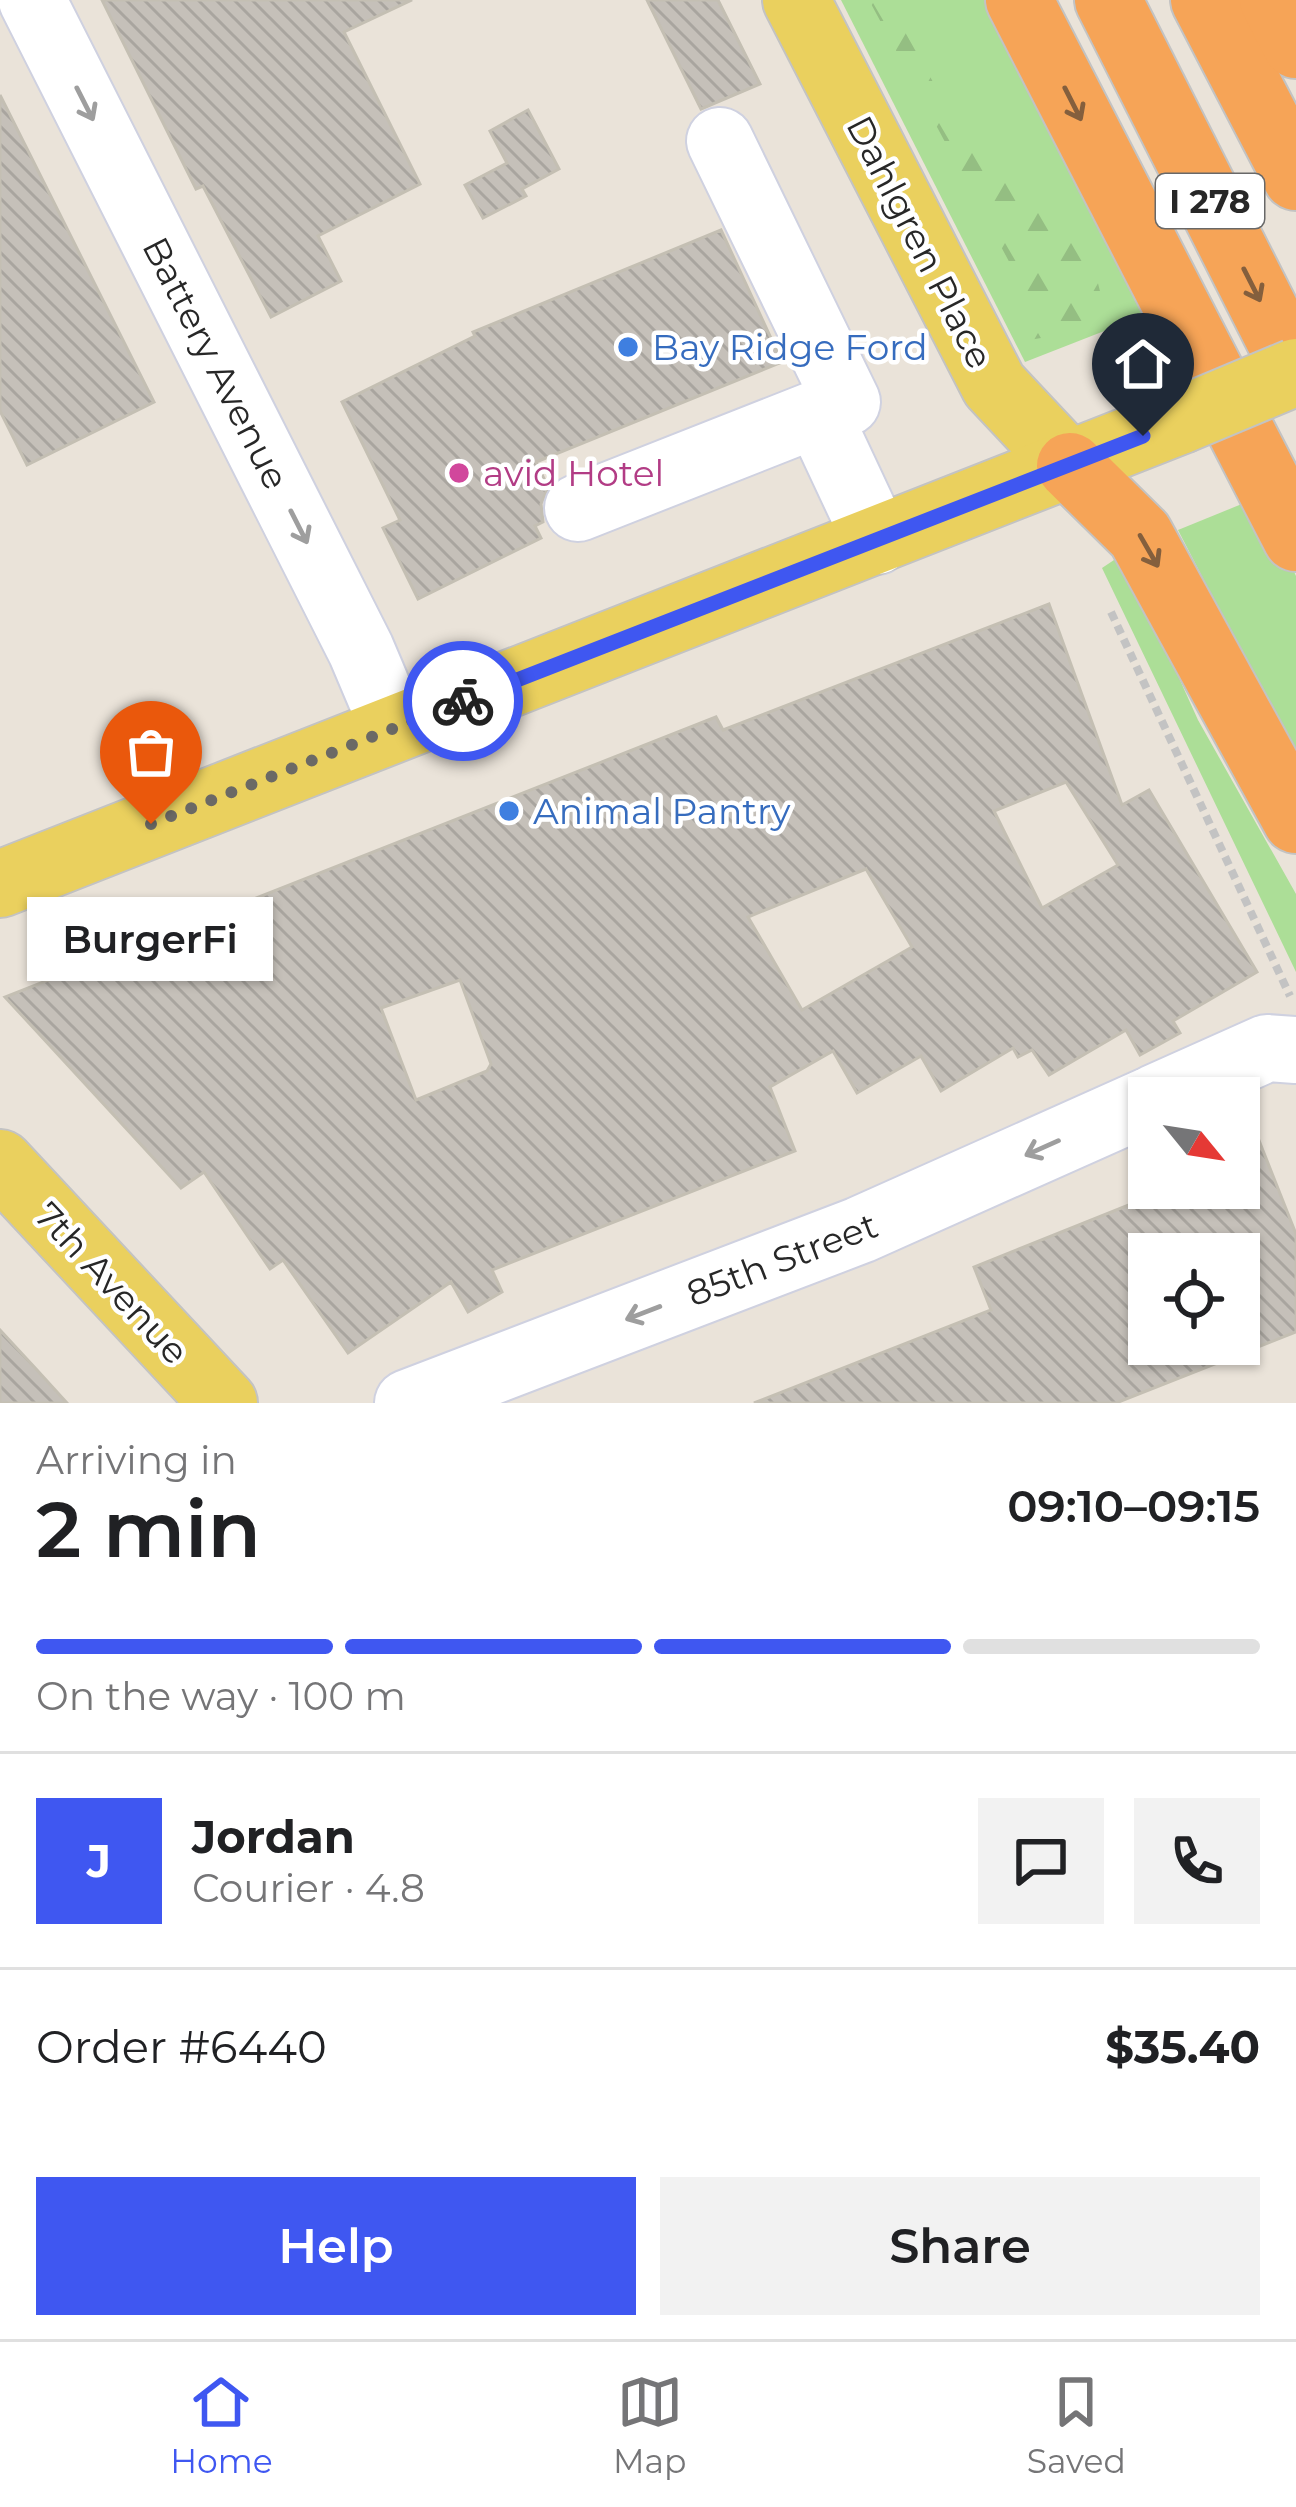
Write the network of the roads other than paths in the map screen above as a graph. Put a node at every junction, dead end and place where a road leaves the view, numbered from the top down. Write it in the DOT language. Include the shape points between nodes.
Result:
graph roads {
  1 [pos="32,0"];
  2 [pos="796,0"];
  3 [pos="1019,0"];
  4 [pos="1108,0"];
  5 [pos="1204,0"];
  6 [pos="1273,0"];
  7 [pos="1296,45"];
  8 [pos="720,141"];
  9 [pos="1296,177"];
  10 [pos="1296,372"];
  11 [pos="818,415"];
  12 [pos="1070,466"];
  13 [pos="578,508"];
  14 [pos="1296,538"];
  15 [pos="877,541"];
  16 [pos="394,728"];
  17 [pos="1296,820"];
  18 [pos="0,884"];
  19 [pos="1294,1027"];
  20 [pos="1202,1077"];
  21 [pos="1128,1110"];
  22 [pos="0,1162"];
  23 [pos="224,1403"];
  24 [pos="408,1403"];
  1 -- 16 [label="street, Battery Avenue, one-way" via="362,650"];
  2 -- 12 [label="main road, Dahlgren Place" via="994,385"];
  3 -- 14 [label="highway, one-way"];
  4 -- 10 [label="highway, I 278, one-way"];
  5 -- 9 [label="highway, I 278"];
  6 -- 7 [label="highway"];
  8 -- 11 [label="street" via="847,403"];
  10 -- 12 [label="main road, bridge"];
  11 -- 13 [label="street"];
  11 -- 15 [label="street"];
  12 -- 15 [label="main road"];
  12 -- 17 [label="highway, one-way" via="1140,535"];
  15 -- 16 [label="main road"];
  16 -- 18 [label="main road"];
  19 -- 20 [label="street, 85th Street"];
  21 -- 24 [label="street, 85th Street, one-way" via="860,1230"];
  22 -- 23 [label="main road, 7th Avenue"];
}
